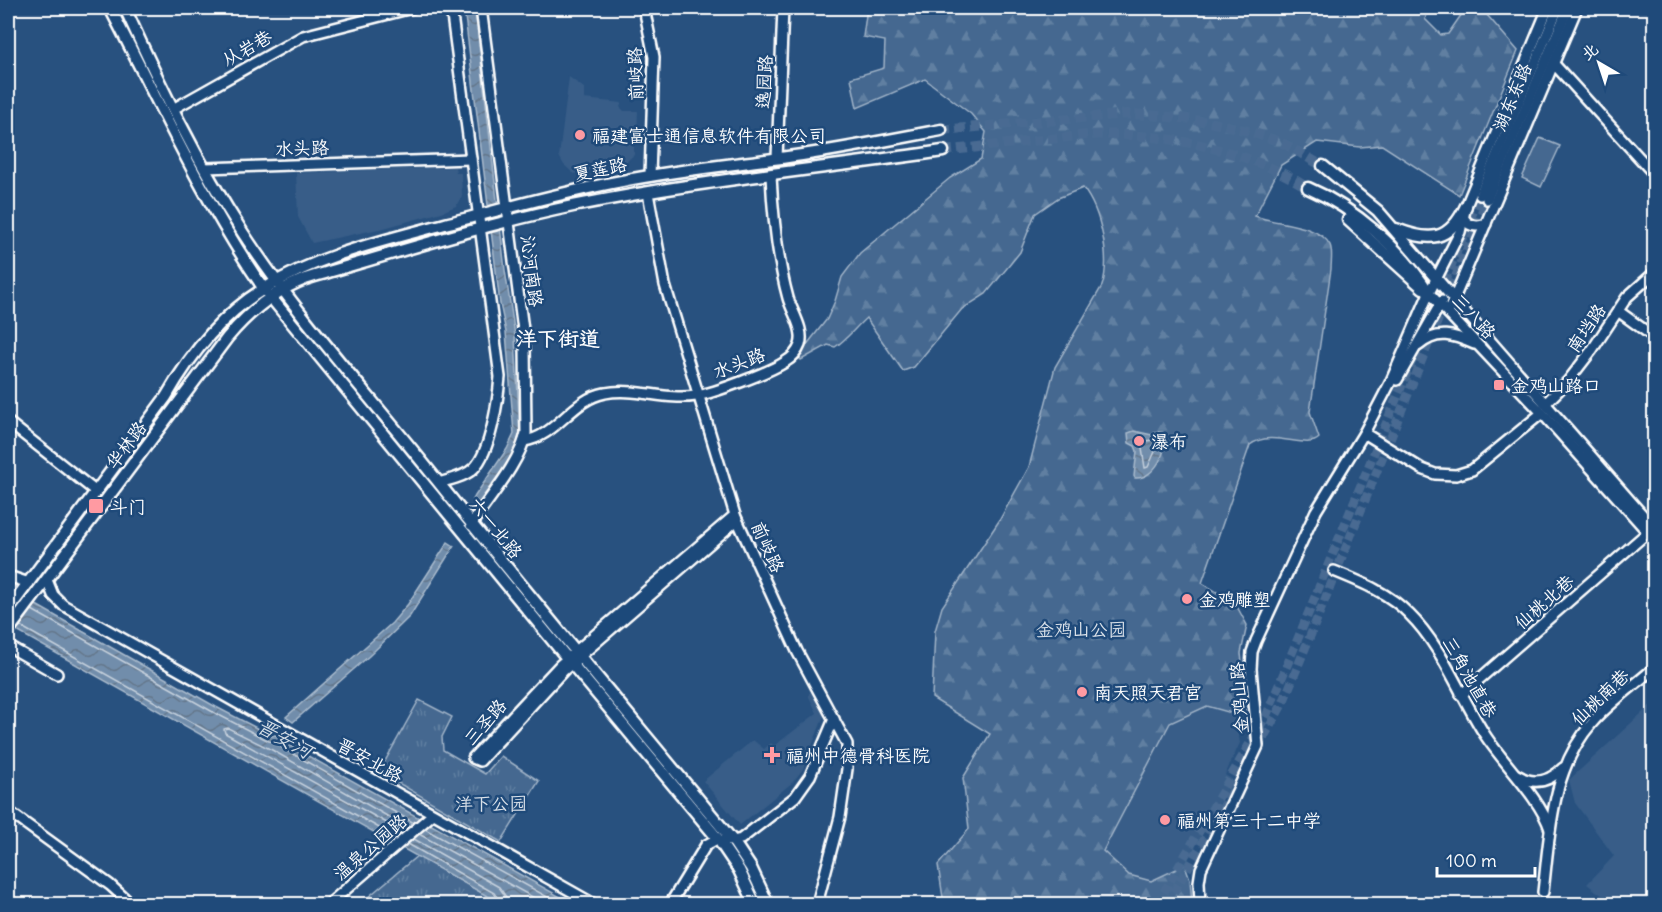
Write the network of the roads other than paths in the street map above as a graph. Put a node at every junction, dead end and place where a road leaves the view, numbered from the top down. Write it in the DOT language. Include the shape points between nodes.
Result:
graph roads {
  1 [pos="110,8"];
  2 [pos="125,8"];
  3 [pos="412,8"];
  4 [pos="451,8"];
  5 [pos="481,8"];
  6 [pos="644,8"];
  7 [pos="783,8"];
  8 [pos="1548,8"];
  9 [pos="1558,8"];
  10 [pos="1568,8"];
  11 [pos="1577,8"];
  12 [pos="1554,64"];
  13 [pos="173,109"];
  14 [pos="940,130"];
  15 [pos="943,151"];
  16 [pos="777,158"];
  17 [pos="471,159"];
  18 [pos="1323,166"];
  19 [pos="205,168"];
  20 [pos="1654,174"];
  21 [pos="650,176"];
  22 [pos="771,176"];
  23 [pos="1308,188"];
  24 [pos="648,193"];
  25 [pos="508,207"];
  26 [pos="1464,211"];
  27 [pos="479,215"];
  28 [pos="509,221"];
  29 [pos="1486,224"];
  30 [pos="481,228"];
  31 [pos="1394,228"];
  32 [pos="1654,273"];
  33 [pos="1437,279"];
  34 [pos="279,285"];
  35 [pos="267,293"];
  36 [pos="1429,293"];
  37 [pos="1450,295"];
  38 [pos="1441,304"];
  39 [pos="1618,311"];
  40 [pos="1448,313"];
  41 [pos="1654,337"];
  42 [pos="1481,348"];
  43 [pos="1411,354"];
  44 [pos="698,396"];
  45 [pos="1544,408"];
  46 [pos="8,422"];
  47 [pos="1364,433"];
  48 [pos="524,441"];
  49 [pos="439,483"];
  50 [pos="95,491"];
  51 [pos="736,517"];
  52 [pos="471,525"];
  53 [pos="1653,533"];
  54 [pos="1334,571"];
  55 [pos="8,576"];
  56 [pos="46,580"];
  57 [pos="27,586"];
  58 [pos="8,610"];
  59 [pos="8,631"];
  60 [pos="8,646"];
  61 [pos="579,653"];
  62 [pos="569,661"];
  63 [pos="1654,668"];
  64 [pos="57,674"];
  65 [pos="1461,695"];
  66 [pos="834,719"];
  67 [pos="1565,766"];
  68 [pos="1512,772"];
  69 [pos="8,811"];
  70 [pos="429,818"];
  71 [pos="1550,829"];
  72 [pos="718,839"];
  73 [pos="733,841"];
  74 [pos="1543,892"];
  75 [pos="131,904"];
  76 [pos="329,904"];
  77 [pos="594,904"];
  78 [pos="670,904"];
  79 [pos="755,904"];
  80 [pos="768,904"];
  81 [pos="817,904"];
  82 [pos="1200,904"];
  1 -- 35 [label="main road" via="211,204"];
  2 -- 13 [label="main road"];
  3 -- 13 [label="street, 从岩巷" via="297,39"];
  4 -- 17 [label="street"];
  5 -- 25 [label="street, 沁河南路"];
  6 -- 21 [label="street, 前岐路" via="654,57"];
  7 -- 16 [label="street, 逸园路"];
  8 -- 26 [label="street, 三八路"];
  9 -- 10 [label="street, 湖东东路" via="1484,197"];
  11 -- 12 [label="street, 三八路"];
  12 -- 20 [label="street"];
  12 -- 29 [label="street, 三八路"];
  13 -- 19 [label="main road"];
  14 -- 16 [label="main road, 夏莲路"];
  15 -- 22 [label="main road, 夏莲路"];
  16 -- 21 [label="main road, 夏莲路"];
  17 -- 19 [label="street, 水头路"];
  17 -- 27 [label="street"];
  18 -- 31 [label="main road"];
  19 -- 34 [label="main road, 六一北路"];
  21 -- 25 [label="main road, 夏莲路"];
  22 -- 24 [label="main road, 夏莲路"];
  22 -- 44 [label="street, 水头路" via="778,247 785,288 801,335 800,347 781,365"];
  23 -- 36 [label="main road" via="1336,202 1378,234 1416,272"];
  24 -- 28 [label="main road, 夏莲路"];
  24 -- 44 [label="street, 前岐路" via="662,273"];
  25 -- 27 [label="main road, 夏莲路"];
  25 -- 28 [label="street, 沁河南路"];
  26 -- 29 [label="street" via="1472,225"];
  26 -- 31 [label="main road" via="1453,227 1437,237 1421,238"];
  26 -- 33 [label="street, 三八路" via="1460,232"];
  27 -- 30 [label="street"];
  27 -- 34 [label="main road, 夏莲路" via="347,250 317,261"];
  28 -- 30 [label="main road, 夏莲路"];
  28 -- 48 [label="street, 沁河南路" via="525,345"];
  29 -- 37 [label="street, 三八路"];
  30 -- 34 [label="main road, 夏莲路"];
  30 -- 49 [label="street" via="499,368 496,409 476,466"];
  31 -- 33 [label="main road"];
  32 -- 39 [label="street, 南垱路" via="1630,293"];
  33 -- 36 [label="street, 三八路"];
  33 -- 37 [label="main road"];
  34 -- 35 [label="main road, 华林路"];
  34 -- 49 [label="main road, 六一北路"];
  35 -- 50 [label="main road, 华林路" via="231,314 200,346"];
  35 -- 56 [label="main road, 华林路" via="226,339"];
  35 -- 62 [label="main road, 六一北路"];
  36 -- 38 [label="street, 三八路"];
  36 -- 47 [label="street"];
  37 -- 38 [label="street"];
  37 -- 40 [label="street"];
  37 -- 45 [label="street, 三八路"];
  38 -- 40 [label="street, 三八路"];
  38 -- 43 [label="street"];
  39 -- 41 [label="street"];
  39 -- 45 [label="street, 南垱路"];
  40 -- 42 [label="street, 三八路"];
  42 -- 43 [label="street" via="1455,336 1439,334 1424,341"];
  42 -- 45 [label="street, 三八路"];
  43 -- 47 [label="street" via="1377,419"];
  44 -- 48 [label="street, 水头路" via="617,392 595,395 539,438"];
  44 -- 51 [label="street, 前岐路"];
  45 -- 47 [label="street, 南垱路" via="1472,470 1456,475 1422,469"];
  45 -- 53 [label="street, 三八路"];
  46 -- 50 [label="street"];
  47 -- 82 [label="street, 金鸡山路" via="1312,519 1254,646 1251,669 1258,746 1202,869"];
  48 -- 52 [label="street, 沁河南路" via="506,476"];
  49 -- 52 [label="main road, 六一北路"];
  50 -- 57 [label="main road, 华林路"];
  51 -- 61 [label="street, 三圣路"];
  51 -- 66 [label="street, 前岐路" via="797,651"];
  52 -- 61 [label="main road, 六一北路"];
  53 -- 65 [label="street, 仙桃北巷"];
  54 -- 65 [label="street, 三角池直巷" via="1377,590 1408,612 1429,638"];
  55 -- 57 [label="street"];
  56 -- 59 [label="main road, 华林路"];
  56 -- 70 [label="street, 晋安北路" via="63,605"];
  57 -- 58 [label="main road, 华林路"];
  60 -- 64 [label="street"];
  61 -- 62 [label="street, 三圣路"];
  61 -- 73 [label="main road, 六一北路"];
  62 -- 62 [label="street, 三圣路" via="473,758 480,762"];
  62 -- 72 [label="main road, 六一北路"];
  63 -- 67 [label="street, 仙桃南巷" via="1593,722"];
  65 -- 68 [label="street, 三角池直巷"];
  66 -- 73 [label="street" via="801,790 750,833"];
  66 -- 81 [label="street, 前岐路" via="847,744 848,769"];
  67 -- 68 [label="street" via="1555,776 1539,782 1530,782"];
  67 -- 71 [label="street, 仙桃南巷"];
  68 -- 71 [label="street, 三角池直巷" via="1542,811"];
  69 -- 75 [label="street"];
  70 -- 76 [label="street, 温泉公园路"];
  70 -- 77 [label="street, 晋安北路"];
  71 -- 74 [label="street, 仙桃南巷"];
  72 -- 73 [label="street"];
  72 -- 78 [label="street" via="702,850"];
  72 -- 79 [label="main road, 六一北路"];
  73 -- 80 [label="main road, 六一北路"];
}
